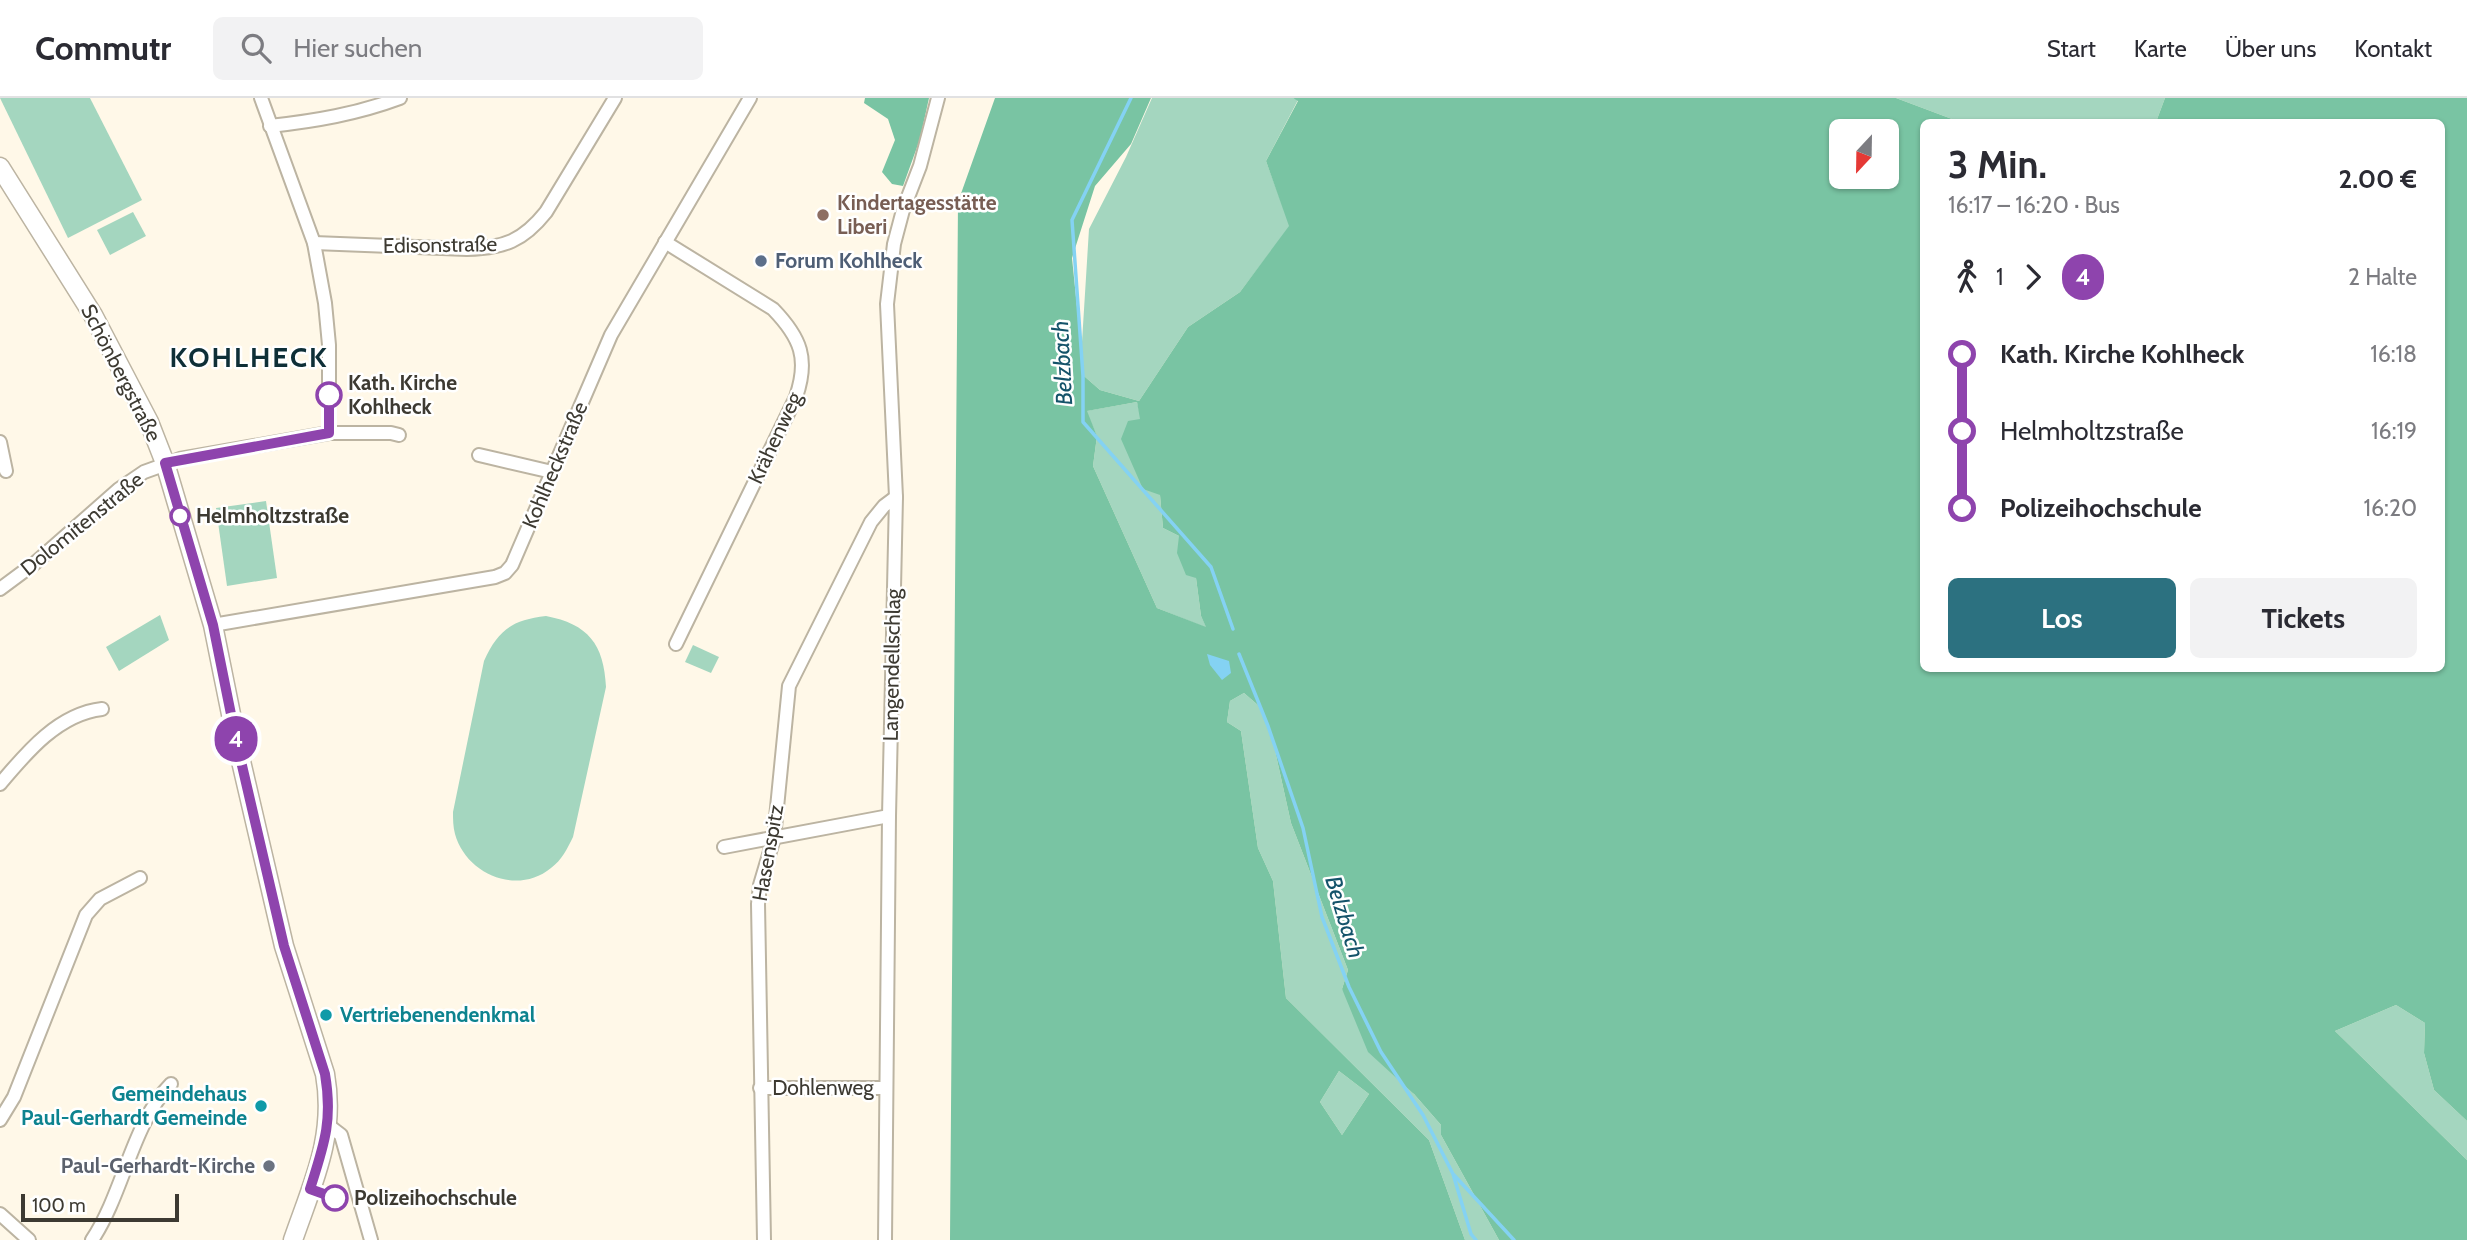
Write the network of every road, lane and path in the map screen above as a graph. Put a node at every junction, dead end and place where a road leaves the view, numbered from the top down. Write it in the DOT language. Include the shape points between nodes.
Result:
graph roads {
  1 [pos="261,98"];
  2 [pos="400,98"];
  3 [pos="615,98"];
  4 [pos="750,98"];
  5 [pos="938,98"];
  6 [pos="270,126"];
  7 [pos="0,167"];
  8 [pos="665,242"];
  9 [pos="314,243"];
  10 [pos="329,433"];
  11 [pos="399,435"];
  12 [pos="0,442"];
  13 [pos="479,455"];
  14 [pos="165,463"];
  15 [pos="6,471"];
  16 [pos="552,472"];
  17 [pos="896,497"];
  18 [pos="0,589"];
  19 [pos="213,625"];
  20 [pos="676,645"];
  21 [pos="102,709"];
  22 [pos="0,784"];
  23 [pos="889,816"];
  24 [pos="774,838"];
  25 [pos="724,848"];
  26 [pos="140,878"];
  27 [pos="171,1084"];
  28 [pos="760,1088"];
  29 [pos="886,1088"];
  30 [pos="0,1120"];
  31 [pos="328,1125"];
  32 [pos="0,1214"];
  33 [pos="29,1240"];
  34 [pos="92,1240"];
  35 [pos="293,1240"];
  36 [pos="371,1240"];
  37 [pos="764,1240"];
  38 [pos="886,1240"];
  1 -- 6 [label="street"];
  2 -- 6 [label="street" via="356,113"];
  3 -- 9 [label="street, Edisonstraße" via="535,227 507,244 467,249"];
  4 -- 8 [label="street, Kohlheckstraße"];
  5 -- 17 [label="street, Langendellschlag" via="900,221 888,277"];
  6 -- 9 [label="street"];
  7 -- 14 [label="street, Schönbergstraße" via="93,315 149,422"];
  8 -- 16 [label="street, Kohlheckstraße" via="611,335"];
  8 -- 20 [label="street, Krähenweg" via="774,309 797,340 803,367 796,397"];
  9 -- 10 [label="street" via="329,345"];
  10 -- 11 [label="street"];
  10 -- 14 [label="street"];
  12 -- 15 [label="street"];
  13 -- 16 [label="street"];
  14 -- 18 [label="street, Dolomitenstraße" via="136,476"];
  14 -- 19 [label="street, Schönbergstraße"];
  16 -- 19 [label="street, Kohlheckstraße" via="505,573"];
  17 -- 23 [label="street, Langendellschlag"];
  17 -- 24 [label="street, Hasenspitz" via="871,522 789,686"];
  19 -- 31 [label="street, Schönbergstraße" via="284,946 325,1074"];
  21 -- 22 [label="street" via="57,727"];
  23 -- 24 [label="street"];
  23 -- 29 [label="street, Langendellschlag"];
  24 -- 25 [label="street"];
  24 -- 28 [label="street, Hasenspitz" via="758,904"];
  26 -- 30 [label="street" via="100,899 86,915 14,1097"];
  27 -- 34 [label="street" via="153,1104 113,1205"];
  28 -- 29 [label="street, Dohlenweg"];
  28 -- 37 [label="street, Hasenspitz"];
  29 -- 38 [label="street, Langendellschlag"];
  31 -- 35 [label="street, Schönbergstraße"];
  31 -- 36 [label="street" via="341,1135"];
  32 -- 33 [label="street"];
}
